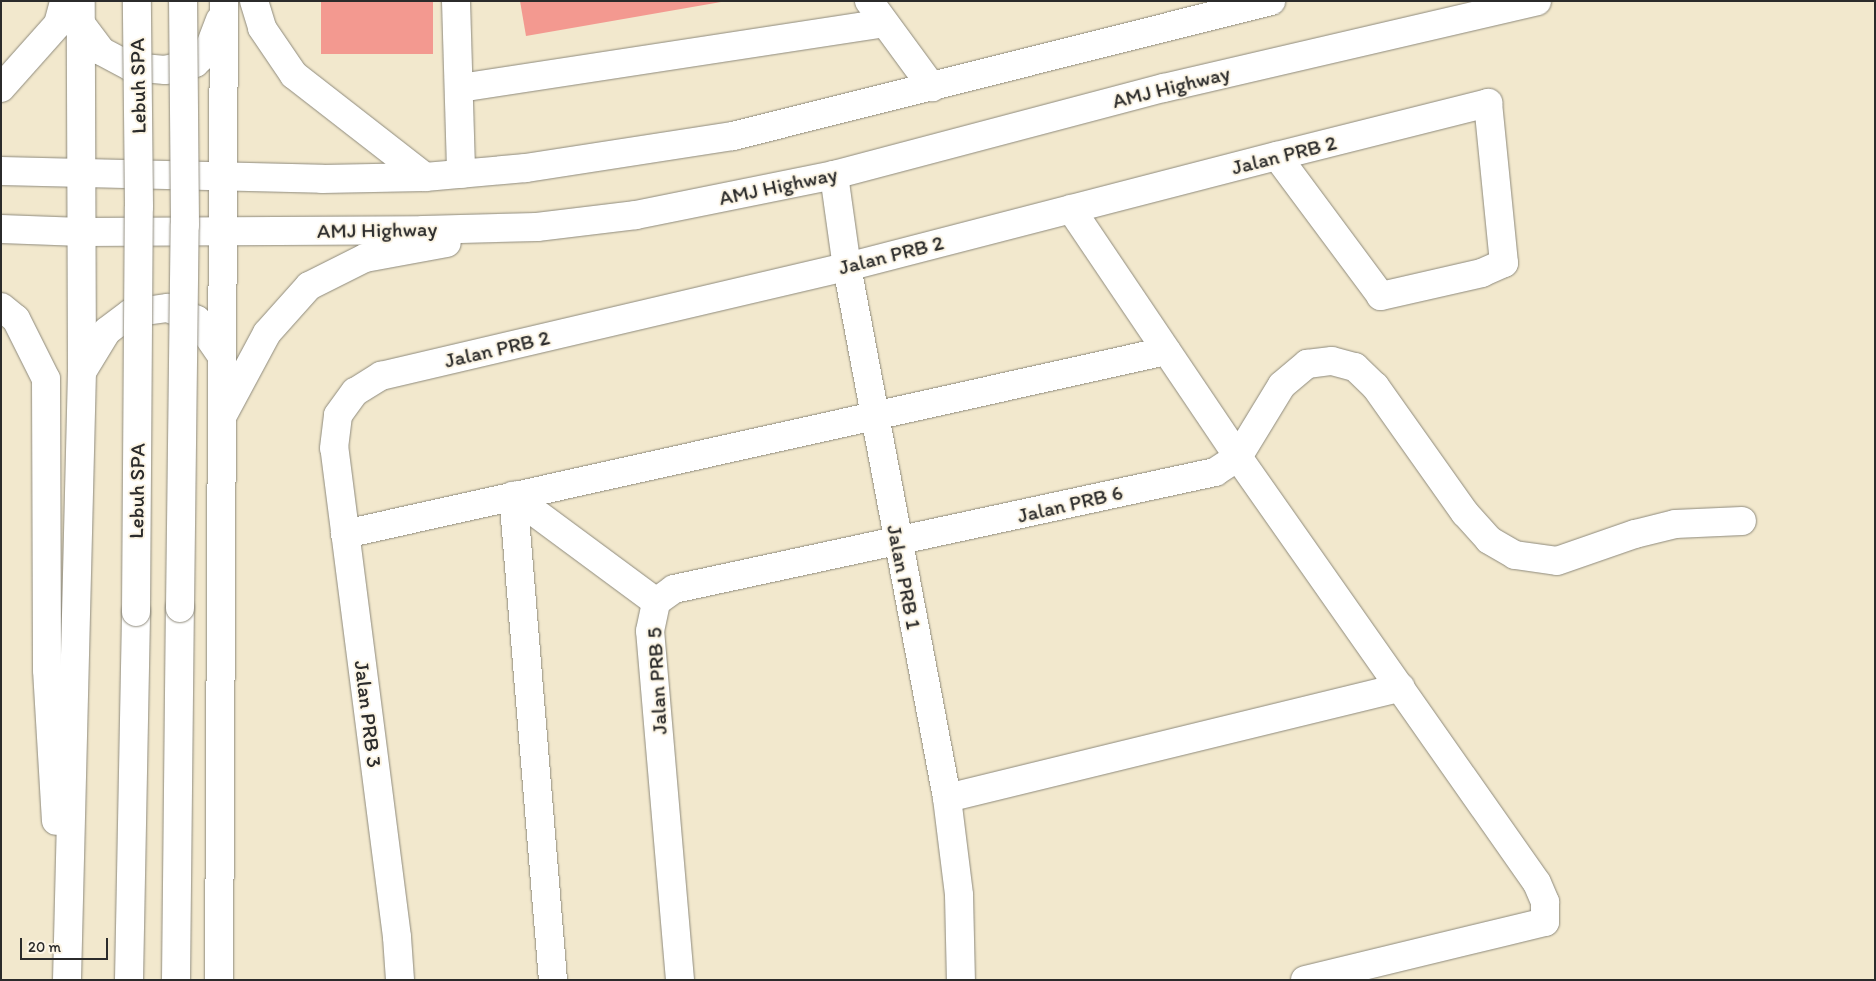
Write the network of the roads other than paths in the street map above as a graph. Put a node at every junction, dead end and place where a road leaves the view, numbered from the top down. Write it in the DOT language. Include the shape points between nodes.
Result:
graph roads {
  1 [pos="64,1"];
  2 [pos="137,1"];
  3 [pos="183,1"];
  4 [pos="254,1"];
  5 [pos="456,1"];
  6 [pos="1271,1"];
  7 [pos="1537,1"];
  8 [pos="224,5"];
  9 [pos="81,12"];
  10 [pos="877,12"];
  11 [pos="932,87"];
  12 [pos="1,88"];
  13 [pos="460,88"];
  14 [pos="1277,156"];
  15 [pos="1,171"];
  16 [pos="82,171"];
  17 [pos="461,174"];
  18 [pos="834,175"];
  19 [pos="222,177"];
  20 [pos="425,177"];
  21 [pos="1071,209"];
  22 [pos="537,227"];
  23 [pos="1,229"];
  24 [pos="221,231"];
  25 [pos="82,232"];
  26 [pos="847,267"];
  27 [pos="1,306"];
  28 [pos="1166,351"];
  29 [pos="221,355"];
  30 [pos="82,372"];
  31 [pos="874,416"];
  32 [pos="221,420"];
  33 [pos="334,448"];
  34 [pos="1238,457"];
  35 [pos="513,496"];
  36 [pos="1742,521"];
  37 [pos="345,534"];
  38 [pos="897,543"];
  39 [pos="656,602"];
  40 [pos="1401,687"];
  41 [pos="947,798"];
  42 [pos="67,980"];
  43 [pos="129,980"];
  44 [pos="176,980"];
  45 [pos="219,980"];
  46 [pos="400,980"];
  47 [pos="553,980"];
  48 [pos="680,980"];
  49 [pos="961,980"];
  50 [pos="1305,980"];
  1 -- 12 [label="main road" via="58,24"];
  2 -- 43 [label="main road, Lebuh SPA, bridge" via="136,612"];
  3 -- 44 [label="main road, Lebuh SPA, bridge" via="185,225"];
  4 -- 20 [label="main road" via="262,28 294,75"];
  5 -- 13 [label="main road"];
  6 -- 11 [label="main road"];
  7 -- 18 [label="main road, AMJ Highway" via="1164,88"];
  8 -- 9 [label="main road" via="208,51 195,63 165,70 131,66 101,51"];
  8 -- 19 [label="main road"];
  9 -- 16 [label="main road"];
  10 -- 11 [label="main road"];
  10 -- 13 [label="main road"];
  11 -- 17 [label="main road" via="733,136 546,166"];
  13 -- 17 [label="main road"];
  14 -- 14 [label="main road, Jalan PRB 2" via="1488,103 1504,264 1482,273 1381,296"];
  14 -- 21 [label="main road, Jalan PRB 2"];
  15 -- 16 [label="main road"];
  16 -- 19 [label="main road"];
  16 -- 25 [label="main road"];
  17 -- 20 [label="main road"];
  18 -- 22 [label="main road, AMJ Highway" via="636,215"];
  18 -- 26 [label="main road, Jalan PRB 1"];
  19 -- 20 [label="main road"];
  19 -- 24 [label="main road"];
  21 -- 26 [label="main road, Jalan PRB 2"];
  21 -- 28 [label="main road"];
  22 -- 24 [label="main road, AMJ Highway"];
  22 -- 32 [label="main road" via="365,258 309,286 267,333"];
  23 -- 25 [label="main road, AMJ Highway"];
  24 -- 25 [label="main road, AMJ Highway"];
  24 -- 29 [label="main road"];
  25 -- 30 [label="main road"];
  26 -- 31 [label="main road, Jalan PRB 1"];
  26 -- 33 [label="main road, Jalan PRB 2" via="381,376 356,392 338,415"];
  27 -- 42 [label="main road" via="16,319 46,379 47,670"];
  28 -- 31 [label="main road"];
  28 -- 34 [label="main road"];
  29 -- 30 [label="main road" via="197,320 168,308 131,313 107,331"];
  29 -- 32 [label="main road"];
  30 -- 42 [label="main road"];
  31 -- 35 [label="main road"];
  31 -- 38 [label="main road, Jalan PRB 1"];
  32 -- 45 [label="main road"];
  33 -- 37 [label="main road, Jalan PRB 3"];
  34 -- 36 [label="main road" via="1282,385 1307,364 1332,362 1355,367 1375,386 1465,513 1489,540 1515,555 1557,562 1635,534 1675,524"];
  34 -- 38 [label="main road, Jalan PRB 6" via="1215,472"];
  34 -- 40 [label="main road"];
  35 -- 37 [label="main road"];
  35 -- 39 [label="main road"];
  35 -- 47 [label="main road"];
  37 -- 46 [label="main road, Jalan PRB 3"];
  38 -- 39 [label="main road, Jalan PRB 5" via="674,589"];
  38 -- 41 [label="main road, Jalan PRB 1"];
  39 -- 48 [label="main road, Jalan PRB 5" via="650,631"];
  40 -- 41 [label="main road"];
  40 -- 50 [label="main road" via="1537,883 1545,902 1545,922"];
  41 -- 49 [label="main road, Jalan PRB 1" via="959,895"];
}
